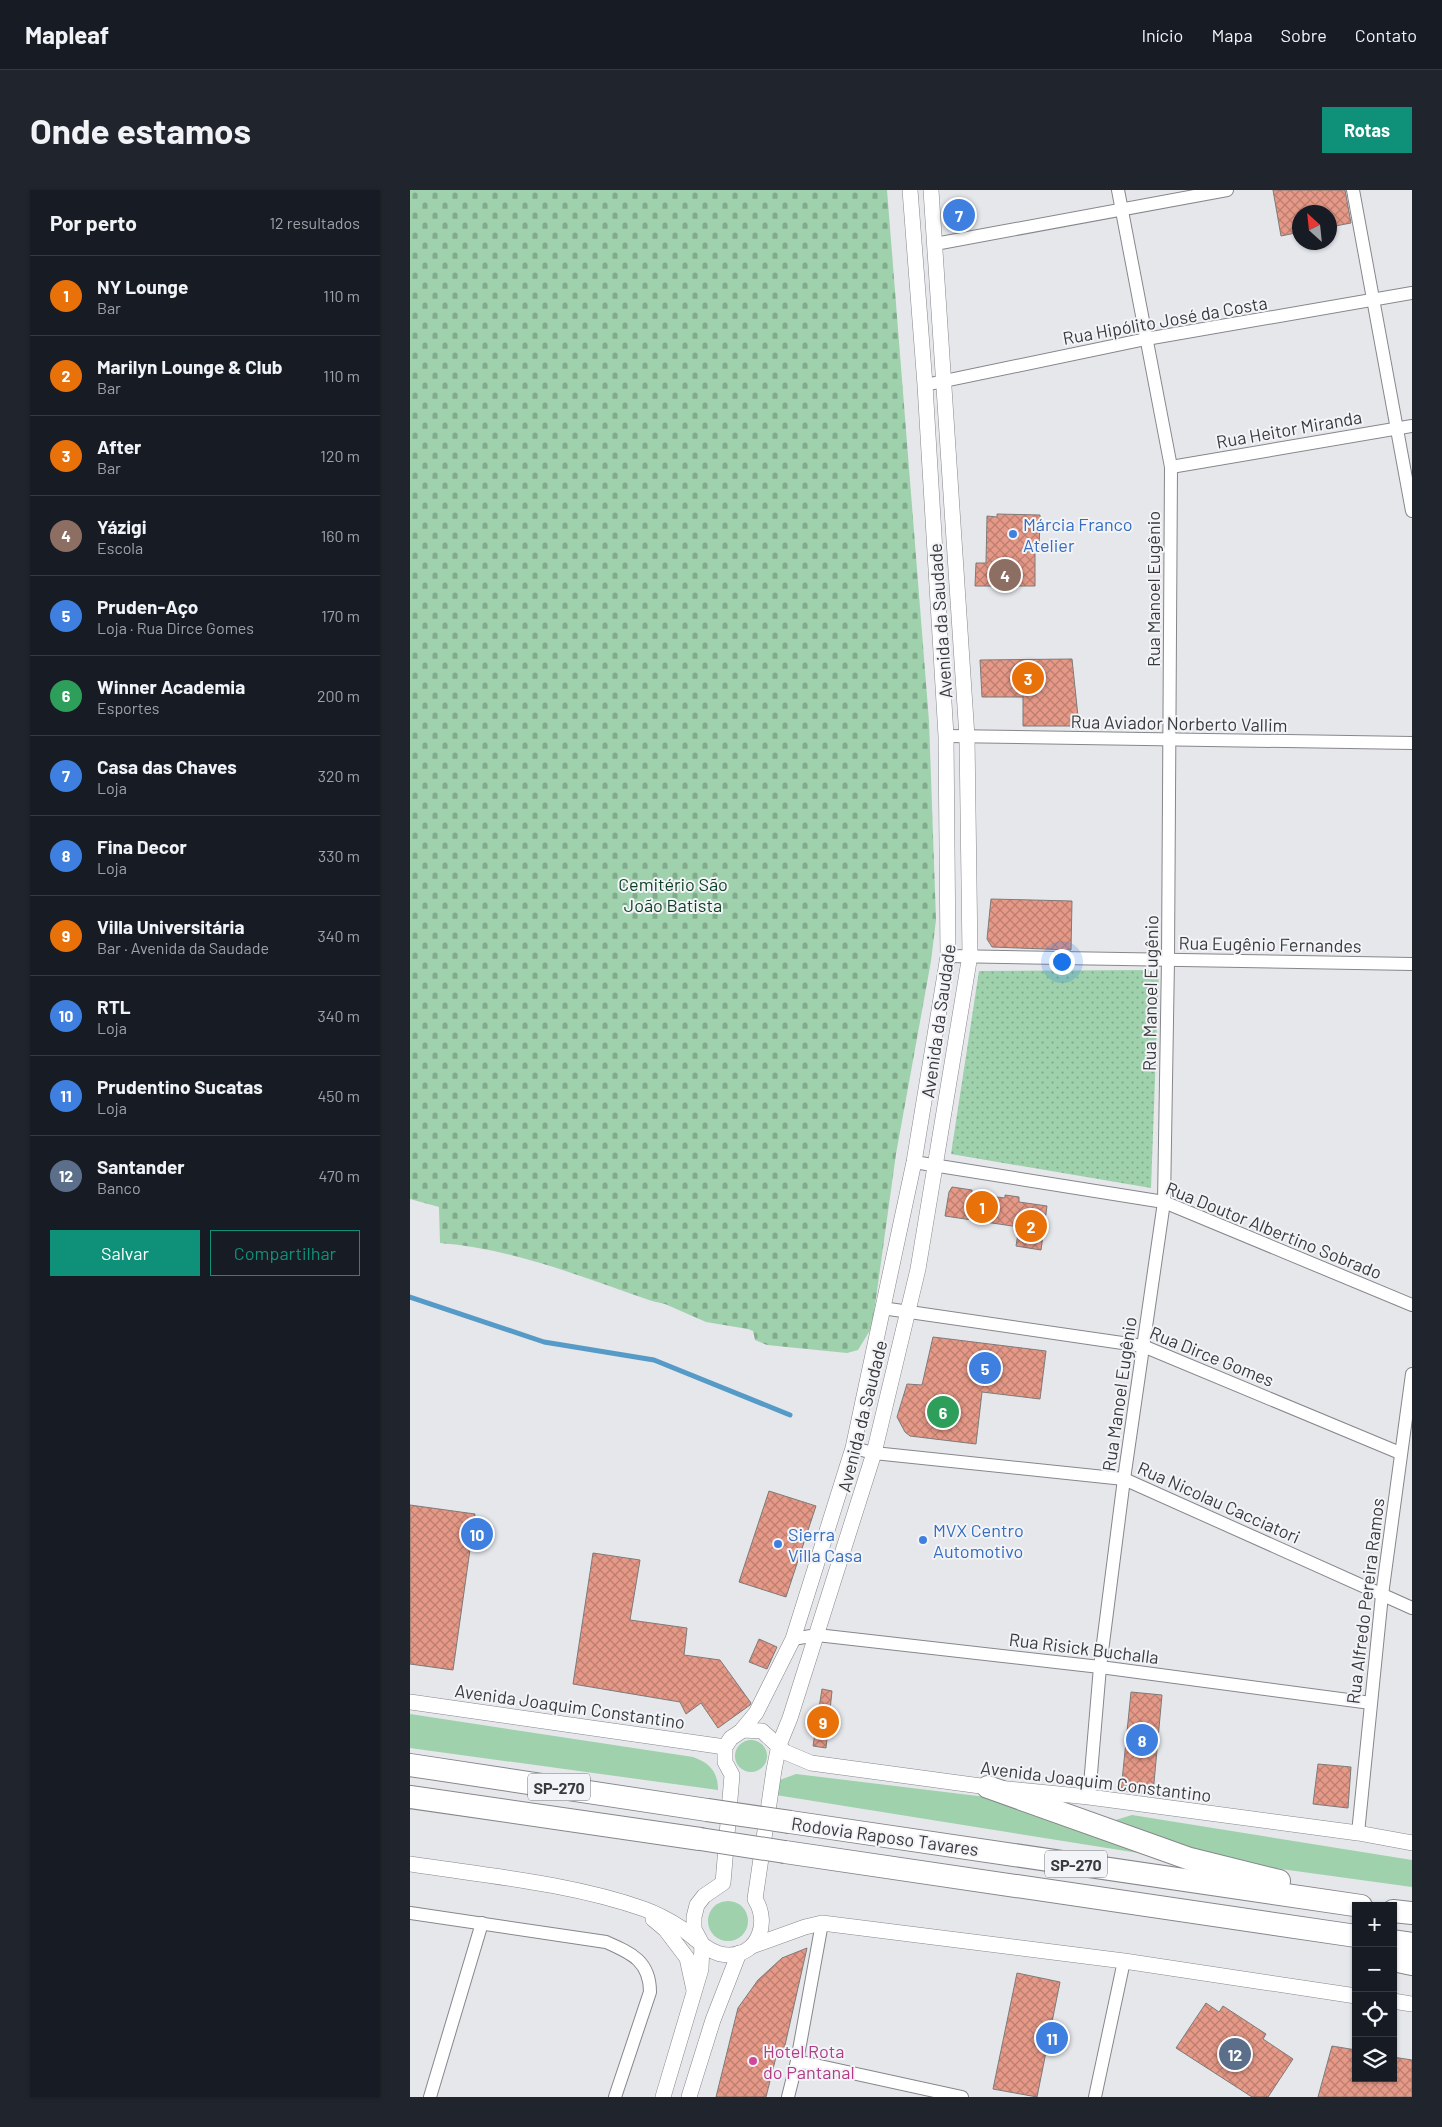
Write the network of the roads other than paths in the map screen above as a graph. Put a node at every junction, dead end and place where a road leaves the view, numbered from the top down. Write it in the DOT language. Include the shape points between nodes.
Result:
graph roads {
  1 [pos="910,190"];
  2 [pos="931,190"];
  3 [pos="1118,190"];
  4 [pos="1227,190"];
  5 [pos="1353,190"];
  6 [pos="1122,209"];
  7 [pos="936,244"];
  8 [pos="1412,293"];
  9 [pos="1372,301"];
  10 [pos="1146,339"];
  11 [pos="942,381"];
  12 [pos="925,386"];
  13 [pos="1412,426"];
  14 [pos="1395,429"];
  15 [pos="1171,467"];
  16 [pos="1412,511"];
  17 [pos="946,736"];
  18 [pos="966,737"];
  19 [pos="1169,740"];
  20 [pos="1412,743"];
  21 [pos="970,955"];
  22 [pos="948,956"];
  23 [pos="1168,960"];
  24 [pos="1412,964"];
  25 [pos="914,1162"];
  26 [pos="935,1165"];
  27 [pos="1164,1202"];
  28 [pos="1412,1305"];
  29 [pos="882,1308"];
  30 [pos="907,1311"];
  31 [pos="1144,1346"];
  32 [pos="1412,1374"];
  33 [pos="852,1448"];
  34 [pos="874,1453"];
  35 [pos="1400,1453"];
  36 [pos="1124,1479"];
  37 [pos="818,1555"];
  38 [pos="842,1556"];
  39 [pos="1382,1595"];
  40 [pos="1412,1608"];
  41 [pos="817,1635"];
  42 [pos="793,1639"];
  43 [pos="1100,1667"];
  44 [pos="410,1702"];
  45 [pos="1371,1703"];
  46 [pos="741,1731"];
  47 [pos="779,1745"];
  48 [pos="725,1748"];
  49 [pos="410,1765"];
  50 [pos="988,1787"];
  51 [pos="410,1797"];
  52 [pos="1089,1797"];
  53 [pos="1358,1833"];
  54 [pos="1412,1843"];
  55 [pos="410,1864"];
  56 [pos="1363,1902"];
  57 [pos="1352,1905"];
  58 [pos="641,1908"];
  59 [pos="410,1913"];
  60 [pos="1226,1916"];
  61 [pos="482,1923"];
  62 [pos="822,1923"];
  63 [pos="1352,1935"];
  64 [pos="1397,1942"];
  65 [pos="702,1944"];
  66 [pos="1412,1944"];
  67 [pos="1352,1949"];
  68 [pos="745,1950"];
  69 [pos="1124,1961"];
  70 [pos="1397,1961"];
  71 [pos="1412,1964"];
  72 [pos="695,1994"];
  73 [pos="1352,1995"];
  74 [pos="1397,2002"];
  75 [pos="1412,2004"];
  76 [pos="797,2061"];
  77 [pos="933,2094"];
  78 [pos="430,2097"];
  79 [pos="615,2097"];
  80 [pos="663,2097"];
  81 [pos="689,2097"];
  82 [pos="788,2097"];
  83 [pos="962,2097"];
  84 [pos="1095,2097"];
  1 -- 12 [label="street, Avenida da Saudade"];
  2 -- 7 [label="street, Avenida da Saudade"];
  3 -- 6 [label="street, Rua Manoel Eugênio"];
  4 -- 6 [label="street"];
  5 -- 9 [label="street"];
  6 -- 7 [label="street"];
  6 -- 10 [label="street, Rua Manoel Eugênio"];
  7 -- 11 [label="street, Avenida da Saudade"];
  8 -- 9 [label="street, Rua Hipólito José da Costa"];
  9 -- 10 [label="street, Rua Hipólito José da Costa"];
  9 -- 14 [label="street"];
  10 -- 11 [label="street, Rua Hipólito José da Costa"];
  10 -- 15 [label="street, Rua Manoel Eugênio"];
  11 -- 12 [label="street, Rua Hipólito José da Costa"];
  11 -- 18 [label="street, Avenida da Saudade"];
  12 -- 17 [label="street, Avenida da Saudade"];
  13 -- 14 [label="street, Rua Heitor Miranda"];
  14 -- 15 [label="street, Rua Heitor Miranda"];
  14 -- 16 [label="street"];
  15 -- 19 [label="street, Rua Manoel Eugênio"];
  17 -- 18 [label="street, Rua Aviador Norberto Vallim"];
  17 -- 22 [label="street, Avenida da Saudade"];
  18 -- 19 [label="street, Rua Aviador Norberto Vallim"];
  18 -- 21 [label="street, Avenida da Saudade"];
  19 -- 20 [label="street, Rua Aviador Norberto Vallim"];
  19 -- 23 [label="street, Rua Manoel Eugênio"];
  21 -- 22 [label="street, Rua Eugênio Fernandes"];
  21 -- 23 [label="street, Rua Eugênio Fernandes"];
  21 -- 26 [label="street, Avenida da Saudade"];
  22 -- 25 [label="street, Avenida da Saudade"];
  23 -- 24 [label="street, Rua Eugênio Fernandes"];
  23 -- 27 [label="street, Rua Manoel Eugênio"];
  25 -- 26 [label="street, Rua Doutor Albertino Sobrado"];
  25 -- 29 [label="street, Avenida da Saudade"];
  26 -- 27 [label="street, Rua Doutor Albertino Sobrado"];
  26 -- 30 [label="street, Avenida da Saudade" via="918,1269"];
  27 -- 28 [label="street, Rua Doutor Albertino Sobrado"];
  27 -- 31 [label="street, Rua Manoel Eugênio"];
  29 -- 30 [label="street, Rua Dirce Gomes"];
  29 -- 33 [label="street, Avenida da Saudade"];
  30 -- 31 [label="street, Rua Dirce Gomes"];
  30 -- 34 [label="street, Avenida da Saudade"];
  31 -- 35 [label="street, Rua Dirce Gomes"];
  31 -- 36 [label="street, Rua Manoel Eugênio"];
  32 -- 35 [label="street, Rua Alfredo Pereira Ramos"];
  33 -- 34 [label="street, Rua Nicolau Cacciatori"];
  33 -- 37 [label="street, Avenida da Saudade"];
  34 -- 36 [label="street, Rua Nicolau Cacciatori"];
  34 -- 38 [label="street, Avenida da Saudade"];
  35 -- 39 [label="street, Rua Alfredo Pereira Ramos"];
  36 -- 39 [label="street, Rua Nicolau Cacciatori"];
  36 -- 43 [label="street, Rua Manoel Eugênio"];
  37 -- 38 [label="street"];
  37 -- 42 [label="street, Avenida da Saudade"];
  38 -- 41 [label="street, Avenida da Saudade"];
  39 -- 40 [label="street, Rua Nicolau Cacciatori"];
  39 -- 45 [label="street, Rua Alfredo Pereira Ramos"];
  41 -- 42 [label="street, Rua Risick Buchalla"];
  41 -- 43 [label="street, Rua Risick Buchalla"];
  41 -- 47 [label="street, Avenida da Saudade"];
  42 -- 46 [label="street, Avenida da Saudade" via="756,1713"];
  43 -- 45 [label="street, Rua Risick Buchalla"];
  43 -- 52 [label="street, Rua Manoel Eugênio"];
  44 -- 48 [label="street, Avenida Joaquim Constantino"];
  45 -- 53 [label="street, Rua Alfredo Pereira Ramos"];
  46 -- 47 [label="street, Avenida Joaquim Constantino" via="762,1731"];
  46 -- 48 [label="street, Avenida da Saudade"];
  47 -- 50 [label="street, Avenida Joaquim Constantino" via="785,1752 810,1763"];
  47 -- 68 [label="street, Avenida da Saudade" via="755,1899 760,1908 762,1928"];
  48 -- 65 [label="street" via="725,1762 732,1775 723,1883 697,1905 694,1929"];
  49 -- 57 [label="highway, Rodovia Raposo Tavares / SP-270, bridge"];
  50 -- 52 [label="street, Avenida Joaquim Constantino"];
  50 -- 56 [label="highway" via="1190,1859"];
  51 -- 60 [label="highway, Rodovia Raposo Tavares / SP-270, bridge"];
  52 -- 53 [label="street, Avenida Joaquim Constantino"];
  53 -- 54 [label="street, Avenida Joaquim Constantino"];
  55 -- 58 [label="street" via="561,1887"];
  58 -- 65 [label="street" via="662,1916"];
  58 -- 72 [label="street" via="665,1929 687,1958"];
  59 -- 61 [label="street"];
  60 -- 63 [label="highway, Rodovia Raposo Tavares / SP-270"];
  60 -- 67 [label="highway"];
  61 -- 78 [label="street"];
  61 -- 79 [label="street" via="606,1942 636,1956 644,1967 650,1992"];
  62 -- 68 [label="street" via="804,1926"];
  62 -- 69 [label="street"];
  62 -- 76 [label="street"];
  64 -- 66 [label="highway"];
  65 -- 68 [label="street" via="717,1953 732,1955"];
  65 -- 72 [label="street"];
  68 -- 81 [label="street, Avenida da Saudade" via="714,2020"];
  69 -- 73 [label="street"];
  69 -- 84 [label="street"];
  70 -- 71 [label="highway"];
  72 -- 80 [label="street"];
  74 -- 75 [label="street"];
  76 -- 77 [label="street"];
  76 -- 82 [label="street"];
  77 -- 83 [label="street"];
}
